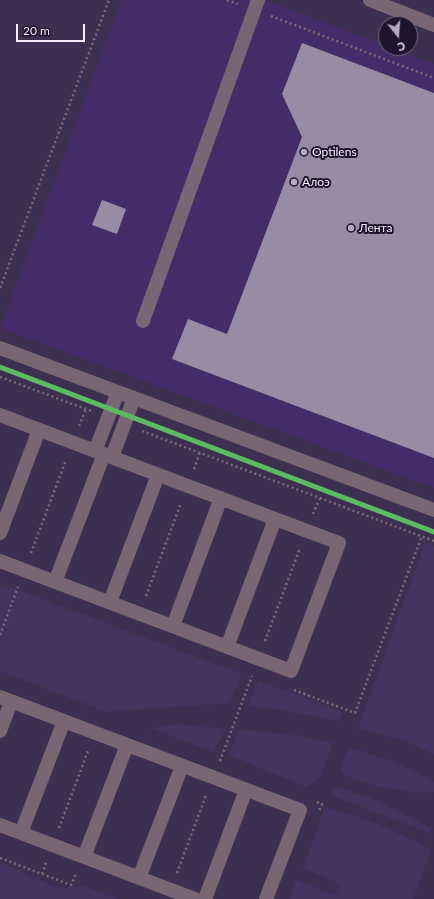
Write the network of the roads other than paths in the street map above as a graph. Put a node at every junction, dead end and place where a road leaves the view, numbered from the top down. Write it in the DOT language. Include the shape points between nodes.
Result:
graph roads {
  1 [pos="370,0"];
  2 [pos="256,5"];
  3 [pos="434,25"];
  4 [pos="142,321"];
  5 [pos="0,348"];
  6 [pos="118,392"];
  7 [pos="134,398"];
  8 [pos="0,415"];
  9 [pos="39,430"];
  10 [pos="104,454"];
  11 [pos="158,475"];
  12 [pos="221,498"];
  13 [pos="434,510"];
  14 [pos="276,519"];
  15 [pos="0,533"];
  16 [pos="0,561"];
  17 [pos="55,582"];
  18 [pos="110,602"];
  19 [pos="172,626"];
  20 [pos="227,647"];
  21 [pos="6,700"];
  22 [pos="64,721"];
  23 [pos="0,731"];
  24 [pos="127,745"];
  25 [pos="182,766"];
  26 [pos="246,790"];
  27 [pos="0,825"];
  28 [pos="21,833"];
  29 [pos="84,857"];
  30 [pos="139,878"];
  31 [pos="195,899"];
  32 [pos="205,899"];
  33 [pos="266,899"];
  1 -- 3 [label="lane"];
  2 -- 4 [label="lane"];
  5 -- 6 [label="lane"];
  6 -- 7 [label="lane"];
  6 -- 10 [label="lane"];
  7 -- 10 [label="lane"];
  7 -- 13 [label="lane"];
  8 -- 9 [label="lane"];
  9 -- 10 [label="lane"];
  9 -- 15 [label="lane"];
  10 -- 11 [label="lane"];
  10 -- 17 [label="lane"];
  11 -- 12 [label="lane"];
  11 -- 18 [label="lane"];
  12 -- 14 [label="lane"];
  12 -- 19 [label="lane"];
  14 -- 20 [label="lane"];
  14 -- 20 [label="lane" via="339,543 291,671"];
  16 -- 17 [label="lane"];
  17 -- 18 [label="lane"];
  18 -- 19 [label="lane"];
  19 -- 20 [label="lane"];
  21 -- 22 [label="lane"];
  21 -- 23 [label="lane"];
  22 -- 24 [label="lane"];
  22 -- 28 [label="lane"];
  24 -- 25 [label="lane"];
  24 -- 29 [label="lane"];
  25 -- 26 [label="lane"];
  25 -- 30 [label="lane"];
  26 -- 32 [label="lane"];
  26 -- 33 [label="lane" via="300,810"];
  27 -- 28 [label="lane"];
  28 -- 29 [label="lane"];
  29 -- 30 [label="lane"];
  30 -- 31 [label="lane"];
}
